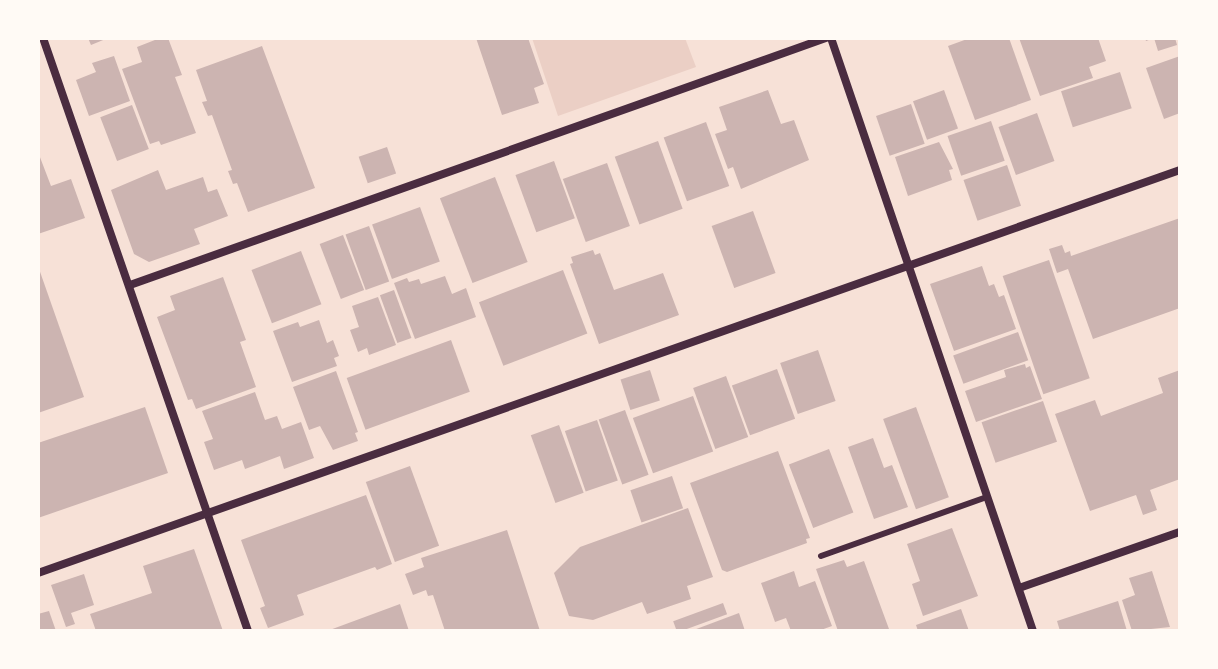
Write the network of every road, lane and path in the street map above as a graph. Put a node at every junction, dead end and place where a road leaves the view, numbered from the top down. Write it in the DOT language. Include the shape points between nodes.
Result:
graph roads {
  1 [pos="43,38"];
  2 [pos="828,38"];
  3 [pos="1180,170"];
  4 [pos="908,266"];
  5 [pos="130,285"];
  6 [pos="987,497"];
  7 [pos="206,512"];
  8 [pos="1180,532"];
  9 [pos="821,556"];
  10 [pos="38,573"];
  11 [pos="1019,588"];
  12 [pos="248,631"];
  13 [pos="1033,631"];
  1 -- 5 [label="street"];
  2 -- 4 [label="street"];
  2 -- 5 [label="street"];
  3 -- 4 [label="street"];
  4 -- 6 [label="street"];
  4 -- 7 [label="street"];
  5 -- 7 [label="street"];
  6 -- 9 [label="lane"];
  6 -- 11 [label="street"];
  7 -- 10 [label="street"];
  7 -- 12 [label="street"];
  8 -- 11 [label="street"];
  11 -- 13 [label="street"];
}
